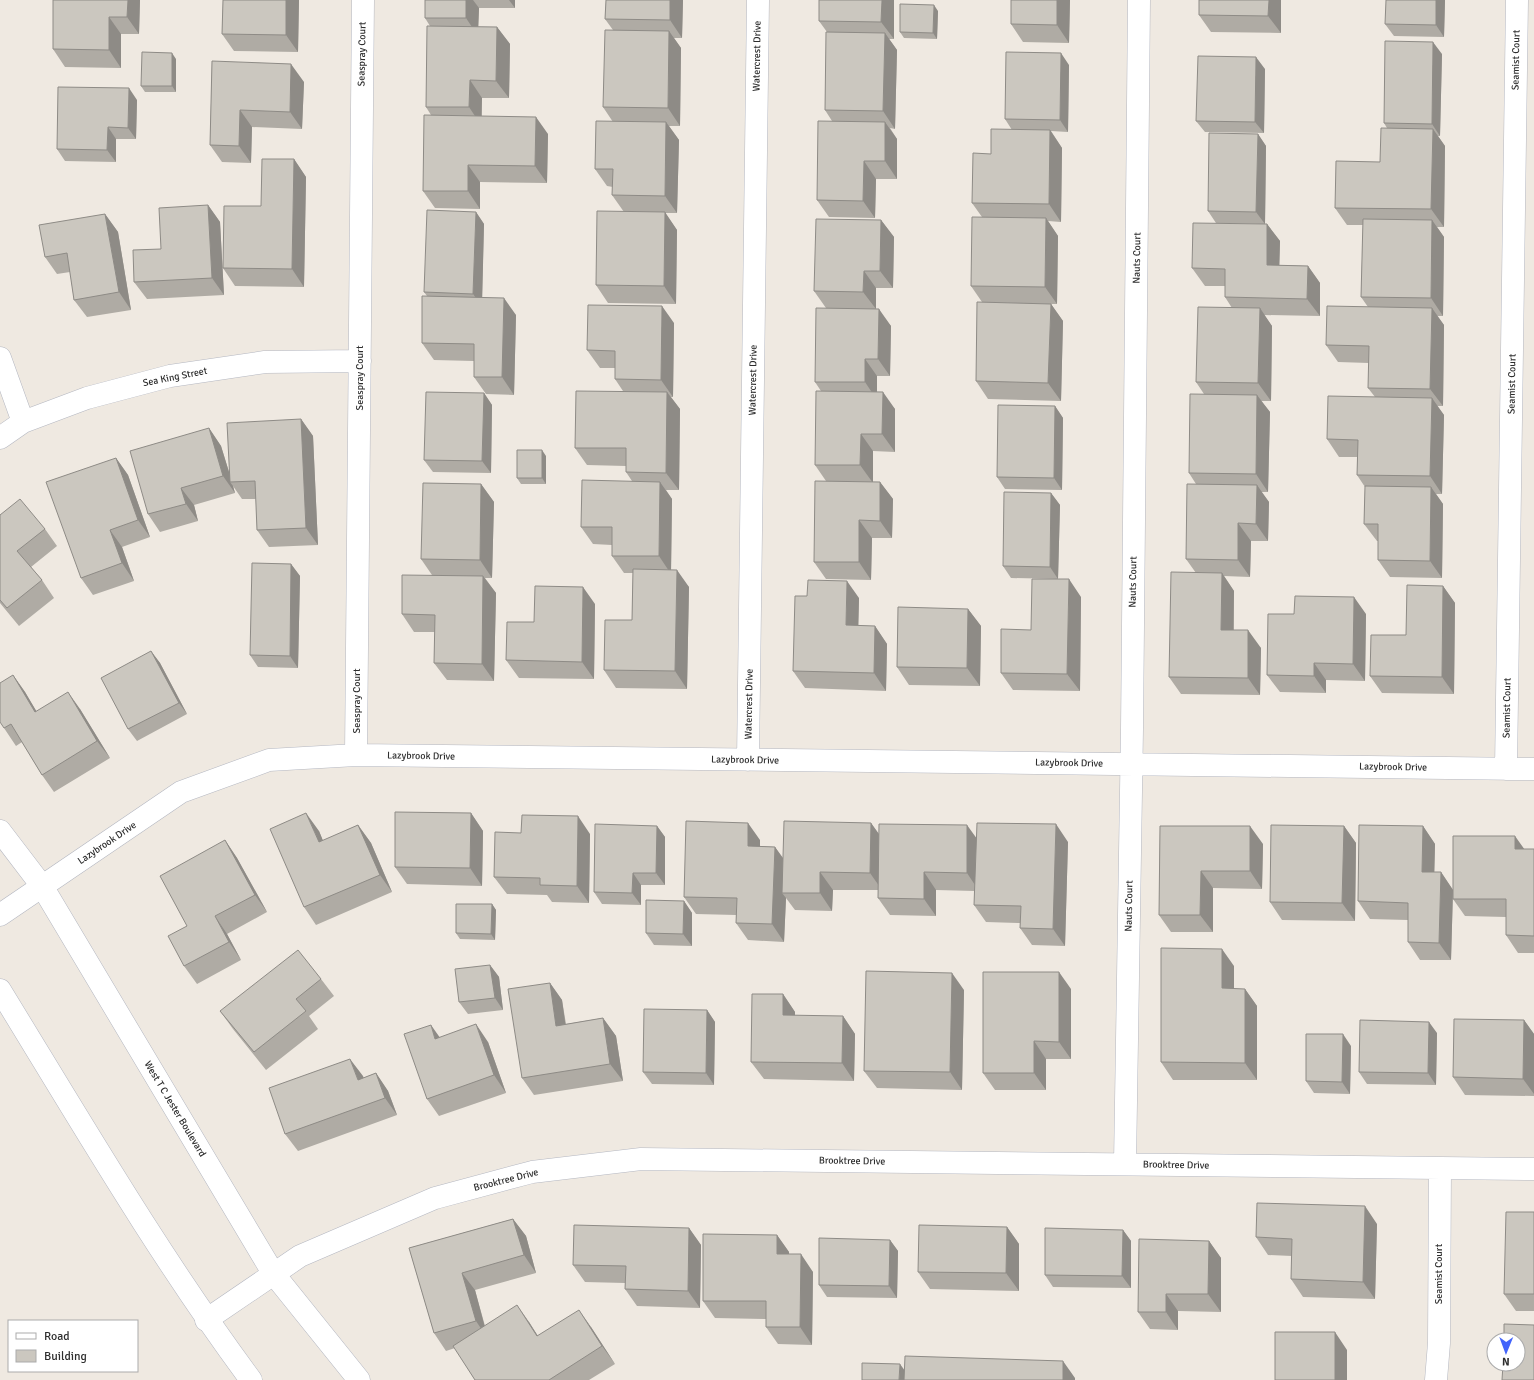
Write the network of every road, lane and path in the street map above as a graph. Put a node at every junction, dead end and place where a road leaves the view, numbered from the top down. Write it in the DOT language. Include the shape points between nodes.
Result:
graph roads {
  1 [pos="363,0"];
  2 [pos="758,0"];
  3 [pos="1139,0"];
  4 [pos="1517,0"];
  5 [pos="0,358"];
  6 [pos="360,361"];
  7 [pos="23,422"];
  8 [pos="0,438"];
  9 [pos="356,755"];
  10 [pos="748,760"];
  11 [pos="1131,764"];
  12 [pos="1506,769"];
  13 [pos="1534,769"];
  14 [pos="0,832"];
  15 [pos="42,886"];
  16 [pos="0,915"];
  17 [pos="0,990"];
  18 [pos="1125,1164"];
  19 [pos="1440,1168"];
  20 [pos="1534,1169"];
  21 [pos="273,1273"];
  22 [pos="206,1320"];
  23 [pos="251,1380"];
  24 [pos="359,1380"];
  25 [pos="1436,1380"];
  1 -- 6 [label="street, Seaspray Court"];
  2 -- 10 [label="street, Watercrest Drive"];
  3 -- 11 [label="street, Nauts Court"];
  4 -- 12 [label="street, Seamist Court"];
  5 -- 7 [label="street"];
  6 -- 7 [label="street, Sea King Street" via="265,362 170,376 87,398"];
  6 -- 9 [label="street, Seaspray Court"];
  7 -- 8 [label="street, Sea King Street"];
  9 -- 10 [label="street, Lazybrook Drive"];
  9 -- 15 [label="street, Lazybrook Drive" via="269,760 181,792"];
  10 -- 11 [label="street, Lazybrook Drive"];
  11 -- 12 [label="street, Lazybrook Drive"];
  11 -- 18 [label="street, Nauts Court"];
  12 -- 13 [label="street, Lazybrook Drive"];
  14 -- 15 [label="street, West T C Jester Boulevard"];
  15 -- 16 [label="street, Lazybrook Drive"];
  15 -- 21 [label="street, West T C Jester Boulevard"];
  17 -- 22 [label="street"];
  18 -- 19 [label="street, Brooktree Drive"];
  18 -- 21 [label="street, Brooktree Drive" via="641,1159 532,1172 435,1198 325,1244"];
  19 -- 20 [label="street, Brooktree Drive"];
  19 -- 25 [label="street, Seamist Court" via="1439,1343"];
  21 -- 22 [label="street, Brooktree Drive"];
  21 -- 24 [label="street, West T C Jester Boulevard"];
  22 -- 23 [label="street"];
}
